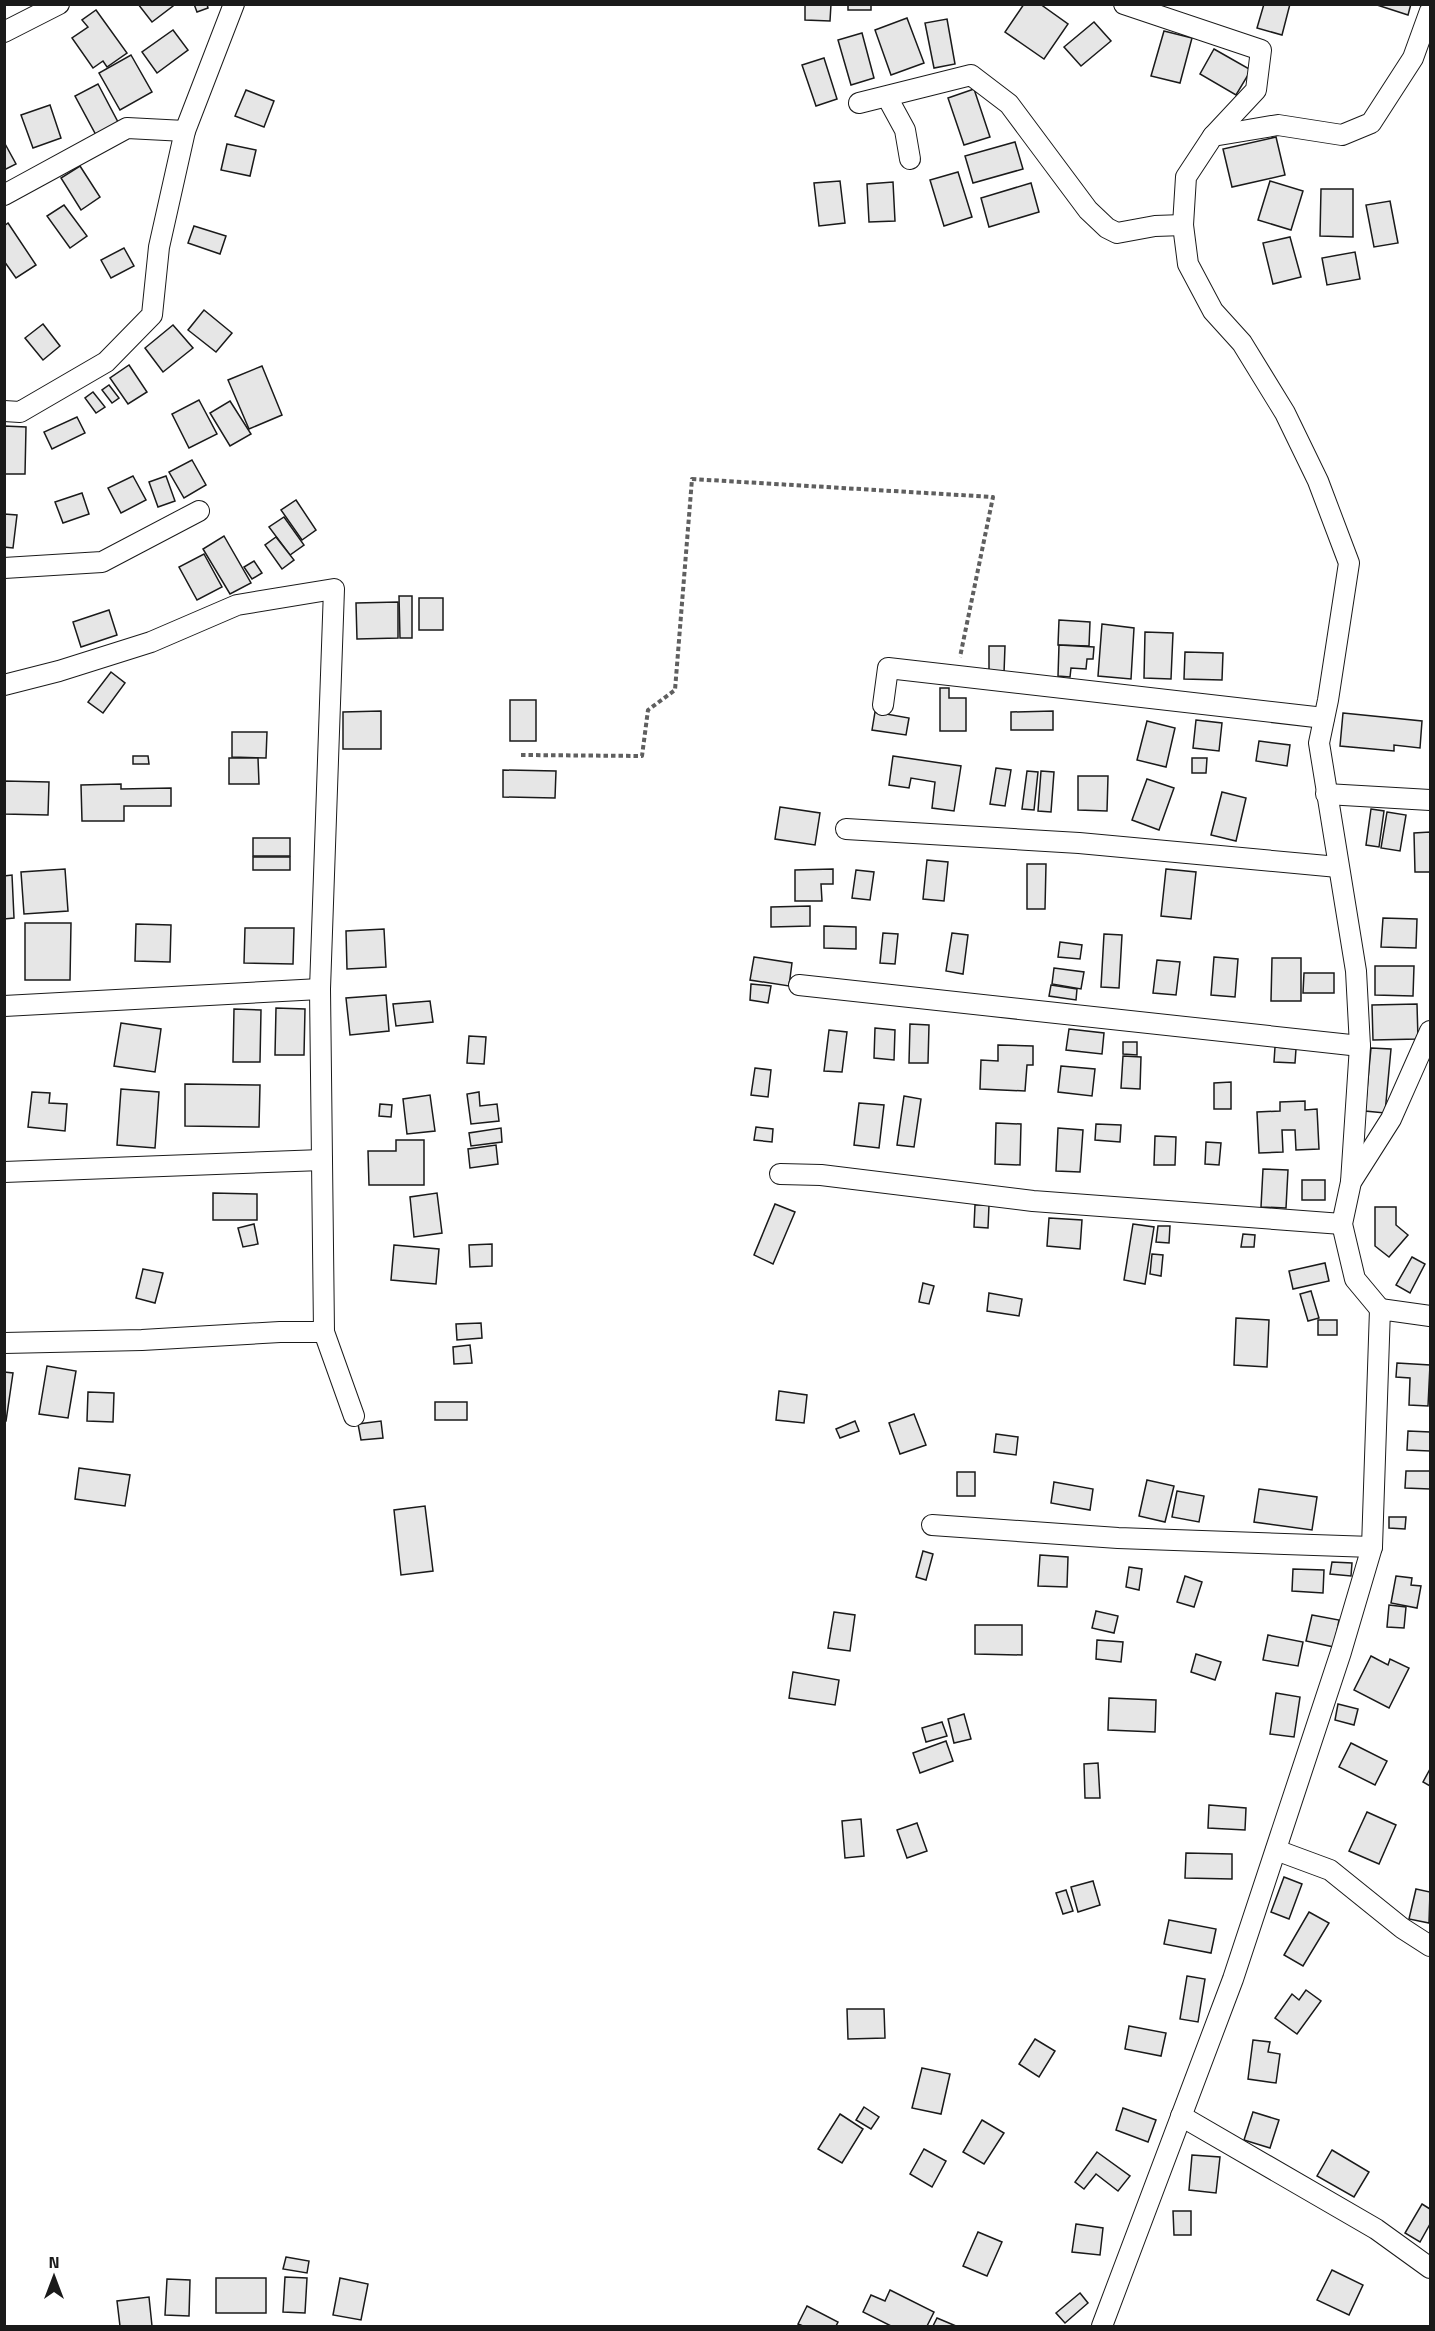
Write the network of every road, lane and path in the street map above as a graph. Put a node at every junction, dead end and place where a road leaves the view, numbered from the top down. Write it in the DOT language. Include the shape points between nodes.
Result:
graph roads {
  1 [pos="59,4"];
  2 [pos="234,4"];
  3 [pos="1124,4"];
  4 [pos="1431,11"];
  5 [pos="4,32"];
  6 [pos="887,97"];
  7 [pos="859,103"];
  8 [pos="185,131"];
  9 [pos="1213,136"];
  10 [pos="910,159"];
  11 [pos="4,195"];
  12 [pos="1183,225"];
  13 [pos="4,411"];
  14 [pos="199,511"];
  15 [pos="4,568"];
  16 [pos="956,676"];
  17 [pos="4,685"];
  18 [pos="883,705"];
  19 [pos="1324,718"];
  20 [pos="520,755"];
  21 [pos="1326,794"];
  22 [pos="1431,800"];
  23 [pos="846,829"];
  24 [pos="1338,867"];
  25 [pos="800,985"];
  26 [pos="320,989"];
  27 [pos="4,1006"];
  28 [pos="1431,1030"];
  29 [pos="1360,1046"];
  30 [pos="322,1160"];
  31 [pos="4,1172"];
  32 [pos="780,1174"];
  33 [pos="1351,1182"];
  34 [pos="1342,1224"];
  35 [pos="1380,1309"];
  36 [pos="1431,1316"];
  37 [pos="324,1332"];
  38 [pos="4,1343"];
  39 [pos="354,1416"];
  40 [pos="932,1525"];
  41 [pos="1372,1547"];
  42 [pos="1276,1850"];
  43 [pos="1431,1946"];
  44 [pos="1181,2116"];
  45 [pos="1431,2268"];
  46 [pos="1102,2326"];
  1 -- 5 [label="street"];
  2 -- 8 [label="street"];
  3 -- 9 [label="street" via="1261,50 1256,90"];
  4 -- 9 [label="street" via="1413,58 1371,123 1342,135 1278,125"];
  6 -- 7 [label="street"];
  6 -- 10 [label="street" via="905,130"];
  6 -- 12 [label="street" via="971,75 1009,104 1088,210 1107,228 1117,233"];
  8 -- 11 [label="street" via="127,128"];
  8 -- 13 [label="street" via="159,247 152,315 106,362 20,412"];
  9 -- 12 [label="street" via="1186,177"];
  12 -- 19 [label="street" via="1188,264 1213,311 1242,344 1285,413 1318,481 1349,563"];
  14 -- 15 [label="street" via="102,562"];
  16 -- 18 [label="street" via="888,668"];
  16 -- 19 [label="street"];
  16 -- 20 [label="path" via="993,497 692,479 675,690 648,710 642,756"];
  17 -- 26 [label="street" via="151,642 237,605 334,589"];
  19 -- 21 [label="street" via="1319,743"];
  21 -- 22 [label="street"];
  21 -- 24 [label="street"];
  23 -- 24 [label="street" via="1079,843"];
  24 -- 29 [label="street" via="1356,971"];
  25 -- 29 [label="street"];
  26 -- 27 [label="street"];
  26 -- 30 [label="street"];
  28 -- 33 [label="street" via="1391,1119"];
  29 -- 33 [label="street"];
  30 -- 31 [label="street"];
  30 -- 37 [label="street"];
  32 -- 34 [label="street" via="821,1175 1033,1201"];
  33 -- 34 [label="street"];
  34 -- 35 [label="street" via="1355,1279"];
  35 -- 36 [label="street"];
  35 -- 41 [label="street"];
  37 -- 38 [label="street"];
  37 -- 39 [label="street"];
  40 -- 41 [label="street" via="1118,1538"];
  41 -- 42 [label="street"];
  42 -- 43 [label="street" via="1330,1870 1402,1928"];
  42 -- 44 [label="street"];
  44 -- 45 [label="street" via="1376,2229"];
  44 -- 46 [label="street"];
}
